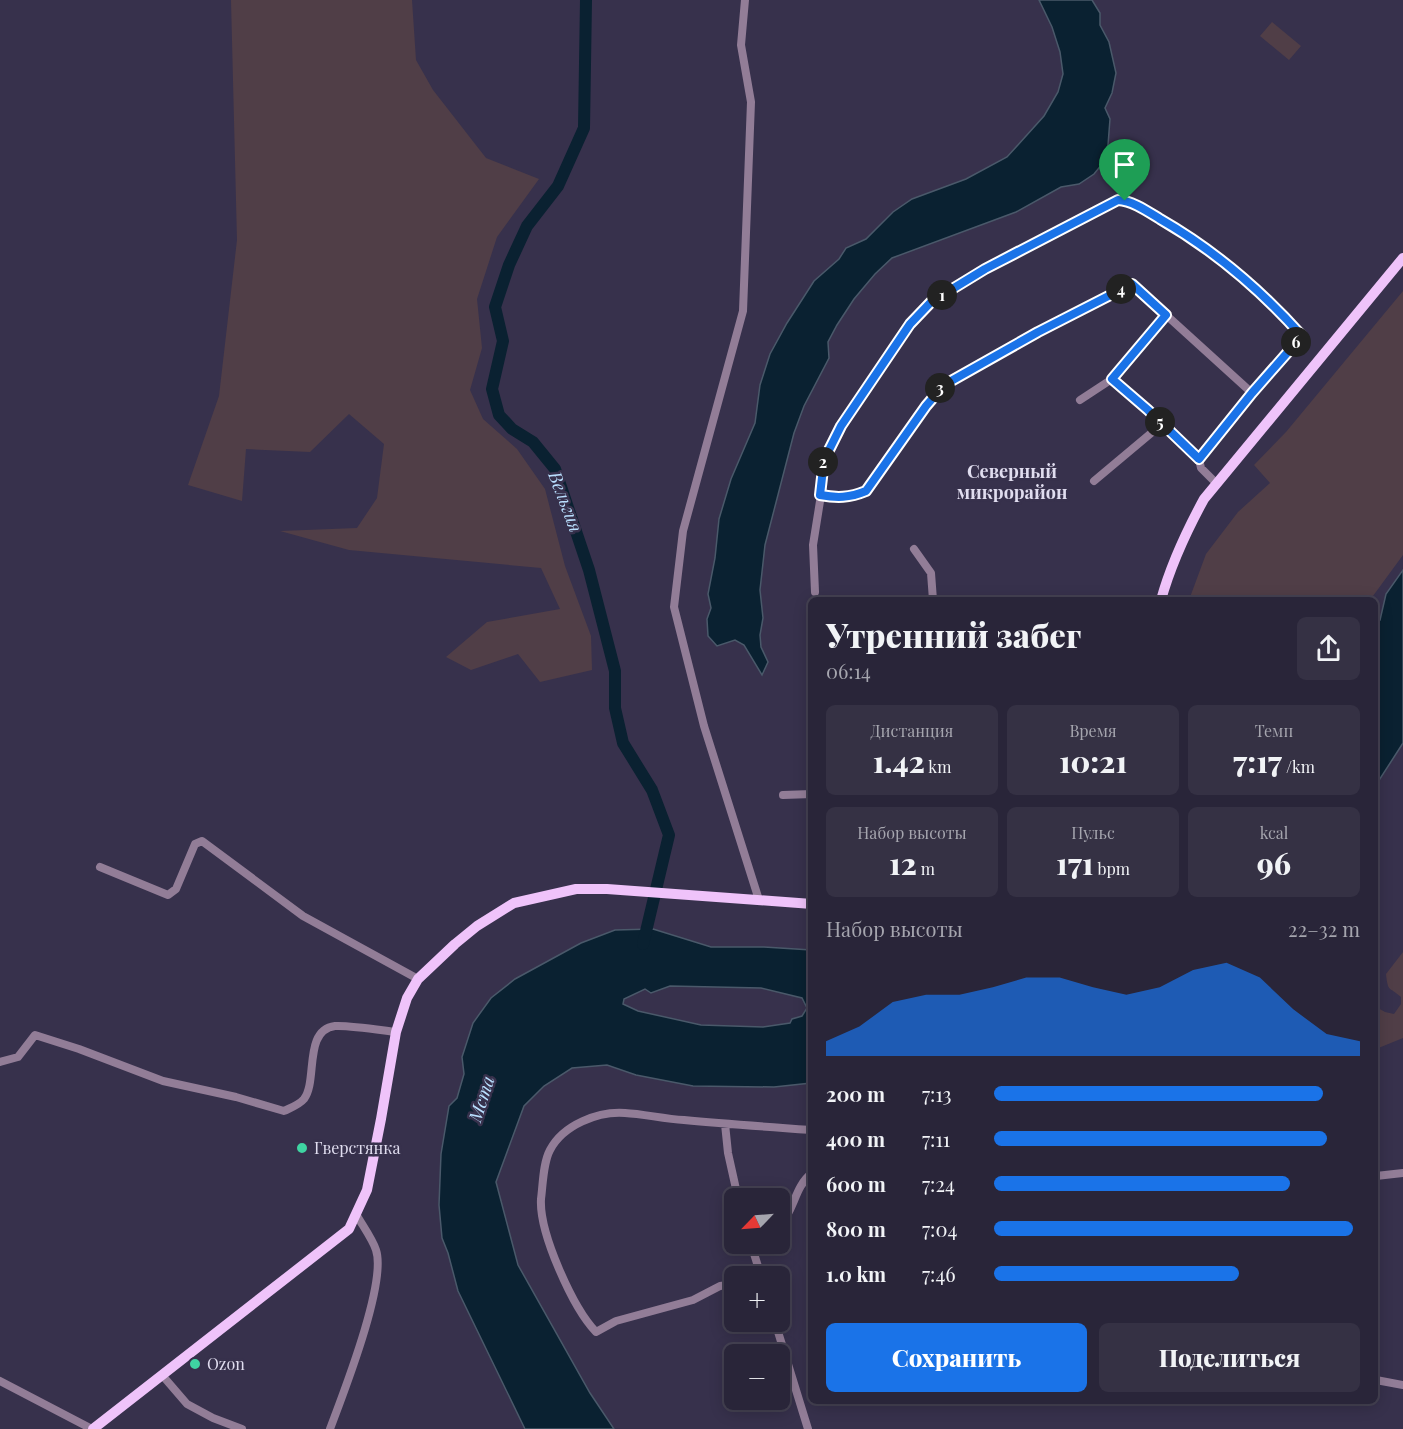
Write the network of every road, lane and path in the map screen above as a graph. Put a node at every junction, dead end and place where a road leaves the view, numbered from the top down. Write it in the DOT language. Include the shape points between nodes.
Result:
graph roads {
  1 [pos="745,0"];
  2 [pos="1403,258"];
  3 [pos="1166,315"];
  4 [pos="1112,379"];
  5 [pos="1252,393"];
  6 [pos="1080,400"];
  7 [pos="1162,423"];
  8 [pos="1199,459"];
  9 [pos="1094,481"];
  10 [pos="1216,484"];
  11 [pos="820,495"];
  12 [pos="914,549"];
  13 [pos="815,592"];
  14 [pos="933,597"];
  15 [pos="1162,597"];
  16 [pos="808,794"];
  17 [pos="783,795"];
  18 [pos="100,867"];
  19 [pos="759,900"];
  20 [pos="808,904"];
  21 [pos="418,979"];
  22 [pos="396,1032"];
  23 [pos="0,1062"];
  24 [pos="725,1124"];
  25 [pos="808,1130"];
  26 [pos="1403,1173"];
  27 [pos="1378,1176"];
  28 [pos="808,1178"];
  29 [pos="736,1188"];
  30 [pos="790,1212"];
  31 [pos="356,1214"];
  32 [pos="724,1286"];
  33 [pos="778,1332"];
  34 [pos="162,1375"];
  35 [pos="1378,1380"];
  36 [pos="0,1381"];
  37 [pos="1403,1385"];
  38 [pos="93,1429"];
  39 [pos="242,1429"];
  40 [pos="330,1429"];
  41 [pos="808,1429"];
  1 -- 19 [label="street" via="741,45 751,102 743,311 683,531 674,607 705,726"];
  2 -- 10 [label="main road"];
  3 -- 4 [label="street"];
  3 -- 5 [label="street"];
  3 -- 11 [label="street" via="1132,284 1038,332 942,386 866,491 840,498"];
  4 -- 6 [label="street"];
  4 -- 7 [label="street"];
  5 -- 8 [label="street"];
  5 -- 11 [label="street" via="1302,336 1270,301 1188,235 1118,200 985,269 931,302 910,324 841,426 824,460"];
  7 -- 8 [label="street"];
  7 -- 9 [label="street"];
  8 -- 10 [label="street" via="1201,468"];
  10 -- 15 [label="main road" via="1182,541"];
  11 -- 13 [label="street" via="813,545"];
  12 -- 14 [label="street" via="931,573"];
  16 -- 17 [label="street"];
  18 -- 21 [label="street" via="168,895 176,889 195,844 202,841 303,916"];
  19 -- 20 [label="main road"];
  19 -- 21 [label="main road" via="576,889 514,903 454,944"];
  21 -- 22 [label="main road"];
  22 -- 23 [label="street" via="334,1026 322,1032 315,1042 308,1091 296,1106 284,1111 163,1081 35,1035 18,1057"];
  22 -- 31 [label="main road" via="367,1190"];
  24 -- 25 [label="street"];
  24 -- 29 [label="street"];
  24 -- 32 [label="street" via="623,1112 604,1114 571,1127 550,1150 542,1211 554,1255 596,1332 616,1321 693,1300"];
  26 -- 27 [label="street"];
  28 -- 30 [label="street" via="797,1190"];
  31 -- 34 [label="main road" via="349,1229 334,1242"];
  31 -- 40 [label="street" via="377,1252 377,1278 357,1357"];
  33 -- 41 [label="street"];
  34 -- 38 [label="main road"];
  34 -- 39 [label="street" via="187,1404"];
  35 -- 37 [label="street"];
  36 -- 38 [label="street"];
}
